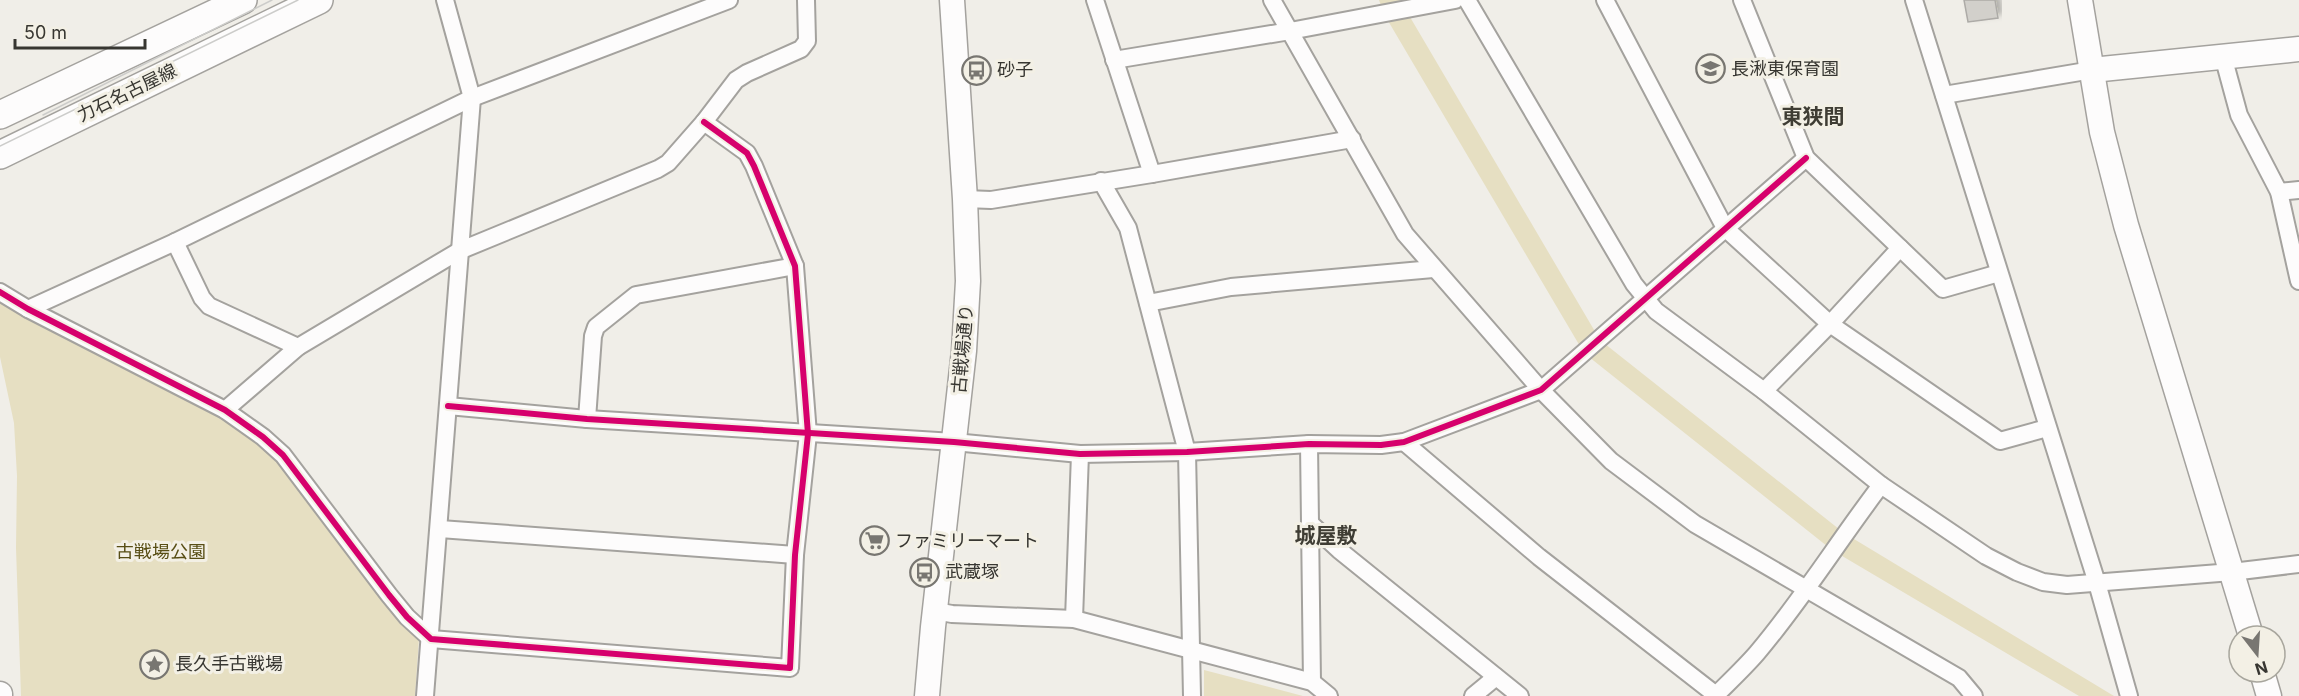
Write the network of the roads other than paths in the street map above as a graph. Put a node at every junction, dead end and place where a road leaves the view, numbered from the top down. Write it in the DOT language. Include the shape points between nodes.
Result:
graph roads {
  1 [pos="243,0"];
  2 [pos="320,0"];
  3 [pos="445,0"];
  4 [pos="729,0"];
  5 [pos="806,0"];
  6 [pos="952,0"];
  7 [pos="1095,0"];
  8 [pos="1272,0"];
  9 [pos="1455,0"];
  10 [pos="1467,0"];
  11 [pos="1605,0"];
  12 [pos="1742,0"];
  13 [pos="1914,0"];
  14 [pos="2080,0"];
  15 [pos="1290,31"];
  16 [pos="2299,49"];
  17 [pos="2223,56"];
  18 [pos="1114,60"];
  19 [pos="2092,70"];
  20 [pos="1944,94"];
  21 [pos="472,98"];
  22 [pos="0,115"];
  23 [pos="704,122"];
  24 [pos="1352,139"];
  25 [pos="0,155"];
  26 [pos="1806,158"];
  27 [pos="1152,174"];
  28 [pos="1101,181"];
  29 [pos="2299,190"];
  30 [pos="2280,192"];
  31 [pos="965,199"];
  32 [pos="1725,228"];
  33 [pos="175,242"];
  34 [pos="1900,248"];
  35 [pos="459,251"];
  36 [pos="795,266"];
  37 [pos="1434,269"];
  38 [pos="1999,273"];
  39 [pos="2299,281"];
  40 [pos="0,292"];
  41 [pos="1645,298"];
  42 [pos="1148,303"];
  43 [pos="28,309"];
  44 [pos="1830,324"];
  45 [pos="298,347"];
  46 [pos="1541,390"];
  47 [pos="1764,391"];
  48 [pos="448,406"];
  49 [pos="225,410"];
  50 [pos="587,419"];
  51 [pos="2047,428"];
  52 [pos="807,434"];
  53 [pos="954,442"];
  54 [pos="1404,442"];
  55 [pos="1310,444"];
  56 [pos="1187,452"];
  57 [pos="1080,453"];
  58 [pos="1881,485"];
  59 [pos="1311,525"];
  60 [pos="440,529"];
  61 [pos="795,555"];
  62 [pos="2299,564"];
  63 [pos="2232,572"];
  64 [pos="2097,584"];
  65 [pos="1807,588"];
  66 [pos="935,611"];
  67 [pos="1074,619"];
  68 [pos="2247,624"];
  69 [pos="431,639"];
  70 [pos="1192,650"];
  71 [pos="1496,677"];
  72 [pos="1312,682"];
  73 [pos="1716,695"];
  74 [pos="425,696"];
  75 [pos="927,696"];
  76 [pos="1192,696"];
  77 [pos="1329,696"];
  78 [pos="1473,696"];
  79 [pos="1520,696"];
  80 [pos="1974,696"];
  81 [pos="2129,696"];
  1 -- 22 [label="main road, 力石名古屋線"];
  2 -- 25 [label="main road, 力石名古屋線"];
  3 -- 21 [label="street"];
  4 -- 21 [label="street"];
  5 -- 23 [label="street" via="807,40 801,49 736,80"];
  6 -- 31 [label="street, 古戦場通り"];
  7 -- 18 [label="street"];
  8 -- 15 [label="street"];
  9 -- 15 [label="street"];
  10 -- 41 [label="street"];
  11 -- 32 [label="street"];
  12 -- 26 [label="street"];
  13 -- 20 [label="street"];
  14 -- 19 [label="street"];
  15 -- 18 [label="street"];
  15 -- 24 [label="street"];
  16 -- 17 [label="street"];
  17 -- 19 [label="street"];
  17 -- 30 [label="street" via="2239,115"];
  18 -- 27 [label="street"];
  19 -- 20 [label="street"];
  19 -- 63 [label="street" via="2102,132 2126,225"];
  20 -- 38 [label="street"];
  21 -- 33 [label="street"];
  21 -- 35 [label="street"];
  23 -- 35 [label="street" via="658,169"];
  23 -- 36 [label="street" via="747,153"];
  24 -- 27 [label="street"];
  24 -- 37 [label="street" via="1405,234"];
  26 -- 32 [label="street"];
  26 -- 34 [label="street"];
  27 -- 28 [label="street"];
  28 -- 31 [label="street" via="991,200"];
  28 -- 42 [label="street" via="1128,228"];
  29 -- 30 [label="street"];
  30 -- 39 [label="street"];
  31 -- 53 [label="street, 古戦場通り" via="968,281"];
  32 -- 41 [label="street"];
  32 -- 44 [label="street"];
  33 -- 43 [label="street"];
  33 -- 45 [label="street" via="208,306"];
  34 -- 38 [label="street" via="1943,289"];
  34 -- 44 [label="street"];
  35 -- 45 [label="street"];
  35 -- 48 [label="street"];
  36 -- 50 [label="street" via="636,295 596,327"];
  36 -- 52 [label="street"];
  37 -- 42 [label="street" via="1231,287"];
  37 -- 46 [label="street"];
  38 -- 51 [label="street"];
  40 -- 43 [label="street"];
  41 -- 46 [label="street"];
  41 -- 47 [label="street" via="1656,311"];
  42 -- 56 [label="street"];
  43 -- 49 [label="street"];
  44 -- 47 [label="street"];
  44 -- 51 [label="street" via="2000,441"];
  45 -- 49 [label="street"];
  46 -- 54 [label="street"];
  46 -- 65 [label="street" via="1611,462 1661,501"];
  47 -- 58 [label="street"];
  48 -- 50 [label="street"];
  48 -- 60 [label="street"];
  49 -- 69 [label="street" via="283,455 389,595"];
  50 -- 52 [label="street"];
  51 -- 64 [label="street"];
  52 -- 53 [label="street"];
  52 -- 61 [label="street"];
  53 -- 57 [label="street"];
  53 -- 66 [label="street, 古戦場通り"];
  54 -- 55 [label="street"];
  54 -- 73 [label="street" via="1539,557"];
  55 -- 56 [label="street"];
  55 -- 59 [label="street"];
  56 -- 57 [label="street"];
  56 -- 70 [label="street"];
  57 -- 67 [label="street"];
  58 -- 64 [label="street" via="1986,556 2017,572 2043,582"];
  58 -- 65 [label="street"];
  59 -- 71 [label="street"];
  59 -- 72 [label="street"];
  60 -- 61 [label="street"];
  60 -- 69 [label="street"];
  61 -- 69 [label="street" via="790,668"];
  62 -- 63 [label="street"];
  63 -- 64 [label="street"];
  63 -- 68 [label="street"];
  64 -- 81 [label="street"];
  65 -- 73 [label="street" via="1756,654"];
  65 -- 80 [label="street" via="1959,678"];
  66 -- 67 [label="street"];
  66 -- 75 [label="street, 古戦場通り"];
  67 -- 70 [label="street"];
  69 -- 74 [label="street"];
  70 -- 72 [label="street"];
  70 -- 76 [label="street"];
  71 -- 78 [label="street"];
  71 -- 79 [label="street"];
  72 -- 77 [label="street"];
}
